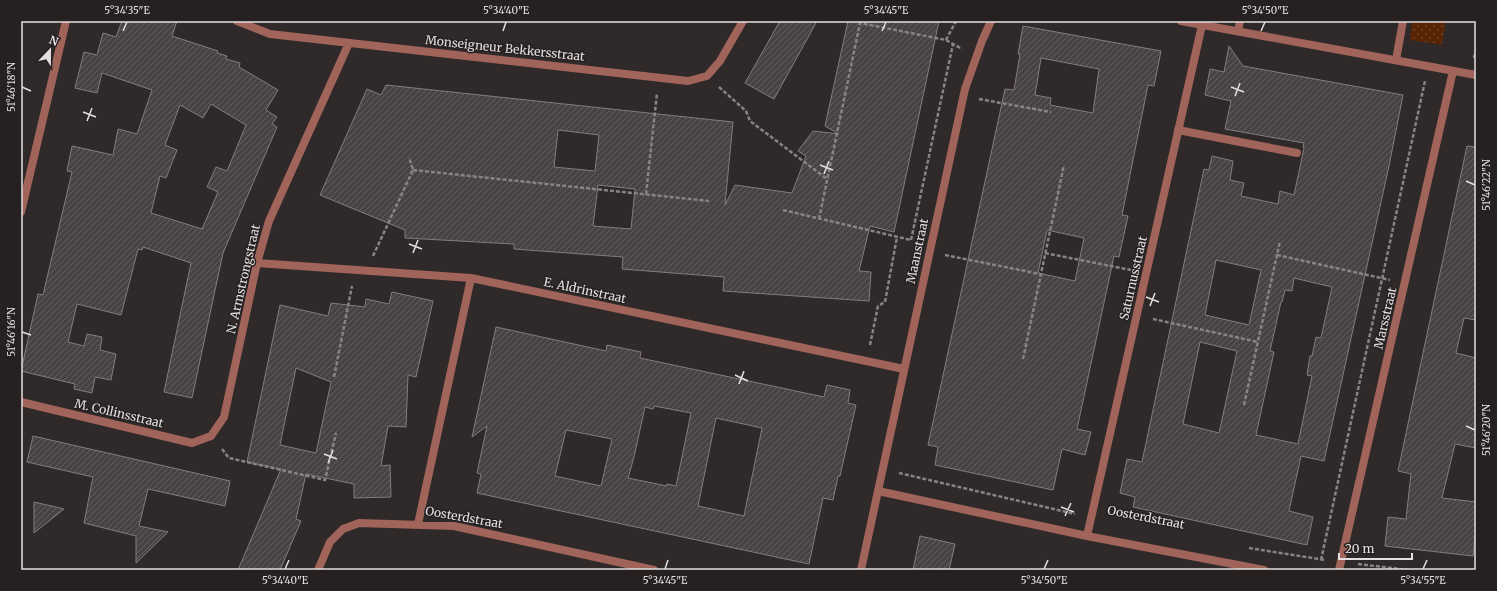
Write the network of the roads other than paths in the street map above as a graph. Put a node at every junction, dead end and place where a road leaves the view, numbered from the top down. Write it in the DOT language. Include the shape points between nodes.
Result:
graph roads {
  1 [pos="66,21"];
  2 [pos="237,21"];
  3 [pos="743,21"];
  4 [pos="991,21"];
  5 [pos="1181,21"];
  6 [pos="1240,21"];
  7 [pos="1403,21"];
  8 [pos="1202,24"];
  9 [pos="1238,31"];
  10 [pos="349,43"];
  11 [pos="1396,60"];
  12 [pos="1454,71"];
  13 [pos="1476,75"];
  14 [pos="1178,130"];
  15 [pos="1297,153"];
  16 [pos="21,212"];
  17 [pos="257,262"];
  18 [pos="471,278"];
  19 [pos="904,369"];
  20 [pos="21,402"];
  21 [pos="211,436"];
  22 [pos="878,490"];
  23 [pos="418,524"];
  24 [pos="1087,536"];
  25 [pos="1340,566"];
  26 [pos="318,570"];
  27 [pos="654,570"];
  28 [pos="861,570"];
  29 [pos="1264,570"];
  1 -- 16 [label="street"];
  2 -- 10 [label="street, Monseigneur Bekkersstraat" via="270,34"];
  3 -- 10 [label="street, Monseigneur Bekkersstraat" via="720,61 707,76 688,81"];
  4 -- 19 [label="street, Maanstraat" via="964,96"];
  5 -- 8 [label="street"];
  6 -- 9 [label="street"];
  7 -- 11 [label="street"];
  8 -- 9 [label="street"];
  8 -- 14 [label="street, Saturnusstraat"];
  9 -- 11 [label="street"];
  10 -- 17 [label="street, N. Armstrongstraat" via="269,221"];
  11 -- 12 [label="street"];
  12 -- 13 [label="street"];
  12 -- 25 [label="street, Marsstraat"];
  14 -- 15 [label="street"];
  14 -- 24 [label="street, Saturnusstraat"];
  17 -- 18 [label="street, E. Aldrinstraat"];
  17 -- 21 [label="street, N. Armstrongstraat" via="224,417"];
  18 -- 19 [label="street, E. Aldrinstraat"];
  18 -- 23 [label="street, Oosterdstraat"];
  19 -- 22 [label="street, Maanstraat"];
  20 -- 21 [label="street, M. Collinsstraat" via="192,443"];
  22 -- 24 [label="street"];
  22 -- 28 [label="street"];
  23 -- 26 [label="street" via="359,523 343,529 330,542"];
  23 -- 27 [label="street, Oosterdstraat" via="454,526"];
  24 -- 29 [label="street"];
}
